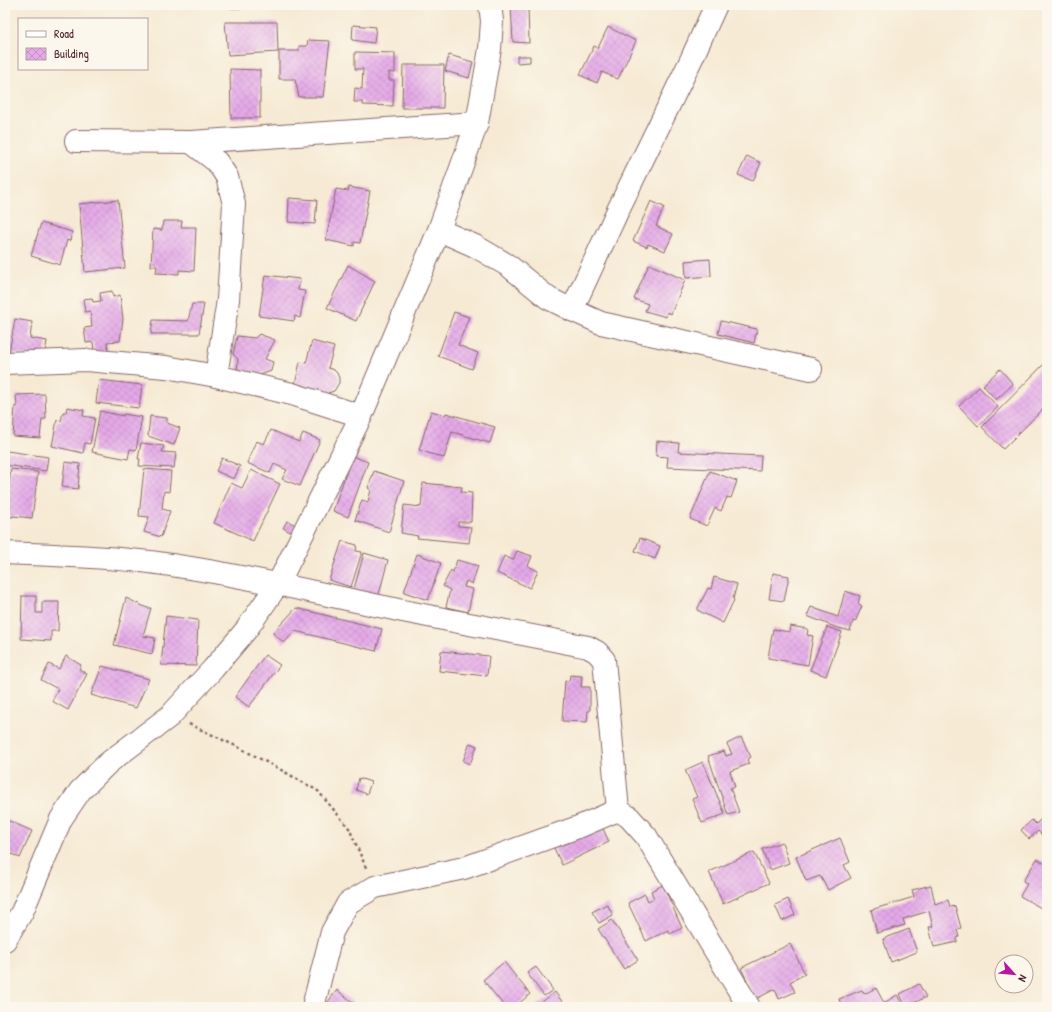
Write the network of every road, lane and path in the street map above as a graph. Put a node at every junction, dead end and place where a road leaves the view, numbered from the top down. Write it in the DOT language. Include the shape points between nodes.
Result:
graph roads {
  1 [pos="490,5"];
  2 [pos="716,5"];
  3 [pos="477,124"];
  4 [pos="76,141"];
  5 [pos="191,142"];
  6 [pos="439,230"];
  7 [pos="572,310"];
  8 [pos="5,363"];
  9 [pos="812,369"];
  10 [pos="216,376"];
  11 [pos="361,416"];
  12 [pos="5,553"];
  13 [pos="278,584"];
  14 [pos="170,716"];
  15 [pos="618,810"];
  16 [pos="375,887"];
  17 [pos="5,940"];
  18 [pos="742,1004"];
  19 [pos="313,1007"];
  1 -- 3 [label="street" via="490,49"];
  2 -- 7 [label="street"];
  3 -- 5 [label="street"];
  3 -- 6 [label="street"];
  4 -- 5 [label="street"];
  5 -- 10 [label="street" via="217,162 227,177 234,204 228,300"];
  6 -- 7 [label="street" via="475,246 509,266 548,298"];
  6 -- 11 [label="street"];
  7 -- 9 [label="street" via="601,323"];
  8 -- 10 [label="street" via="86,360 166,367"];
  10 -- 11 [label="street" via="292,394"];
  11 -- 13 [label="street"];
  12 -- 13 [label="street" via="142,561"];
  13 -- 14 [label="street" via="246,630"];
  13 -- 15 [label="street" via="581,646 597,652 604,660"];
  14 -- 16 [label="path" via="236,746 318,791 349,828"];
  14 -- 17 [label="street" via="108,763 80,791 61,819 22,912"];
  15 -- 16 [label="street" via="464,868"];
  15 -- 18 [label="street" via="629,817 646,836"];
  16 -- 19 [label="street" via="348,904 332,932"];
}
